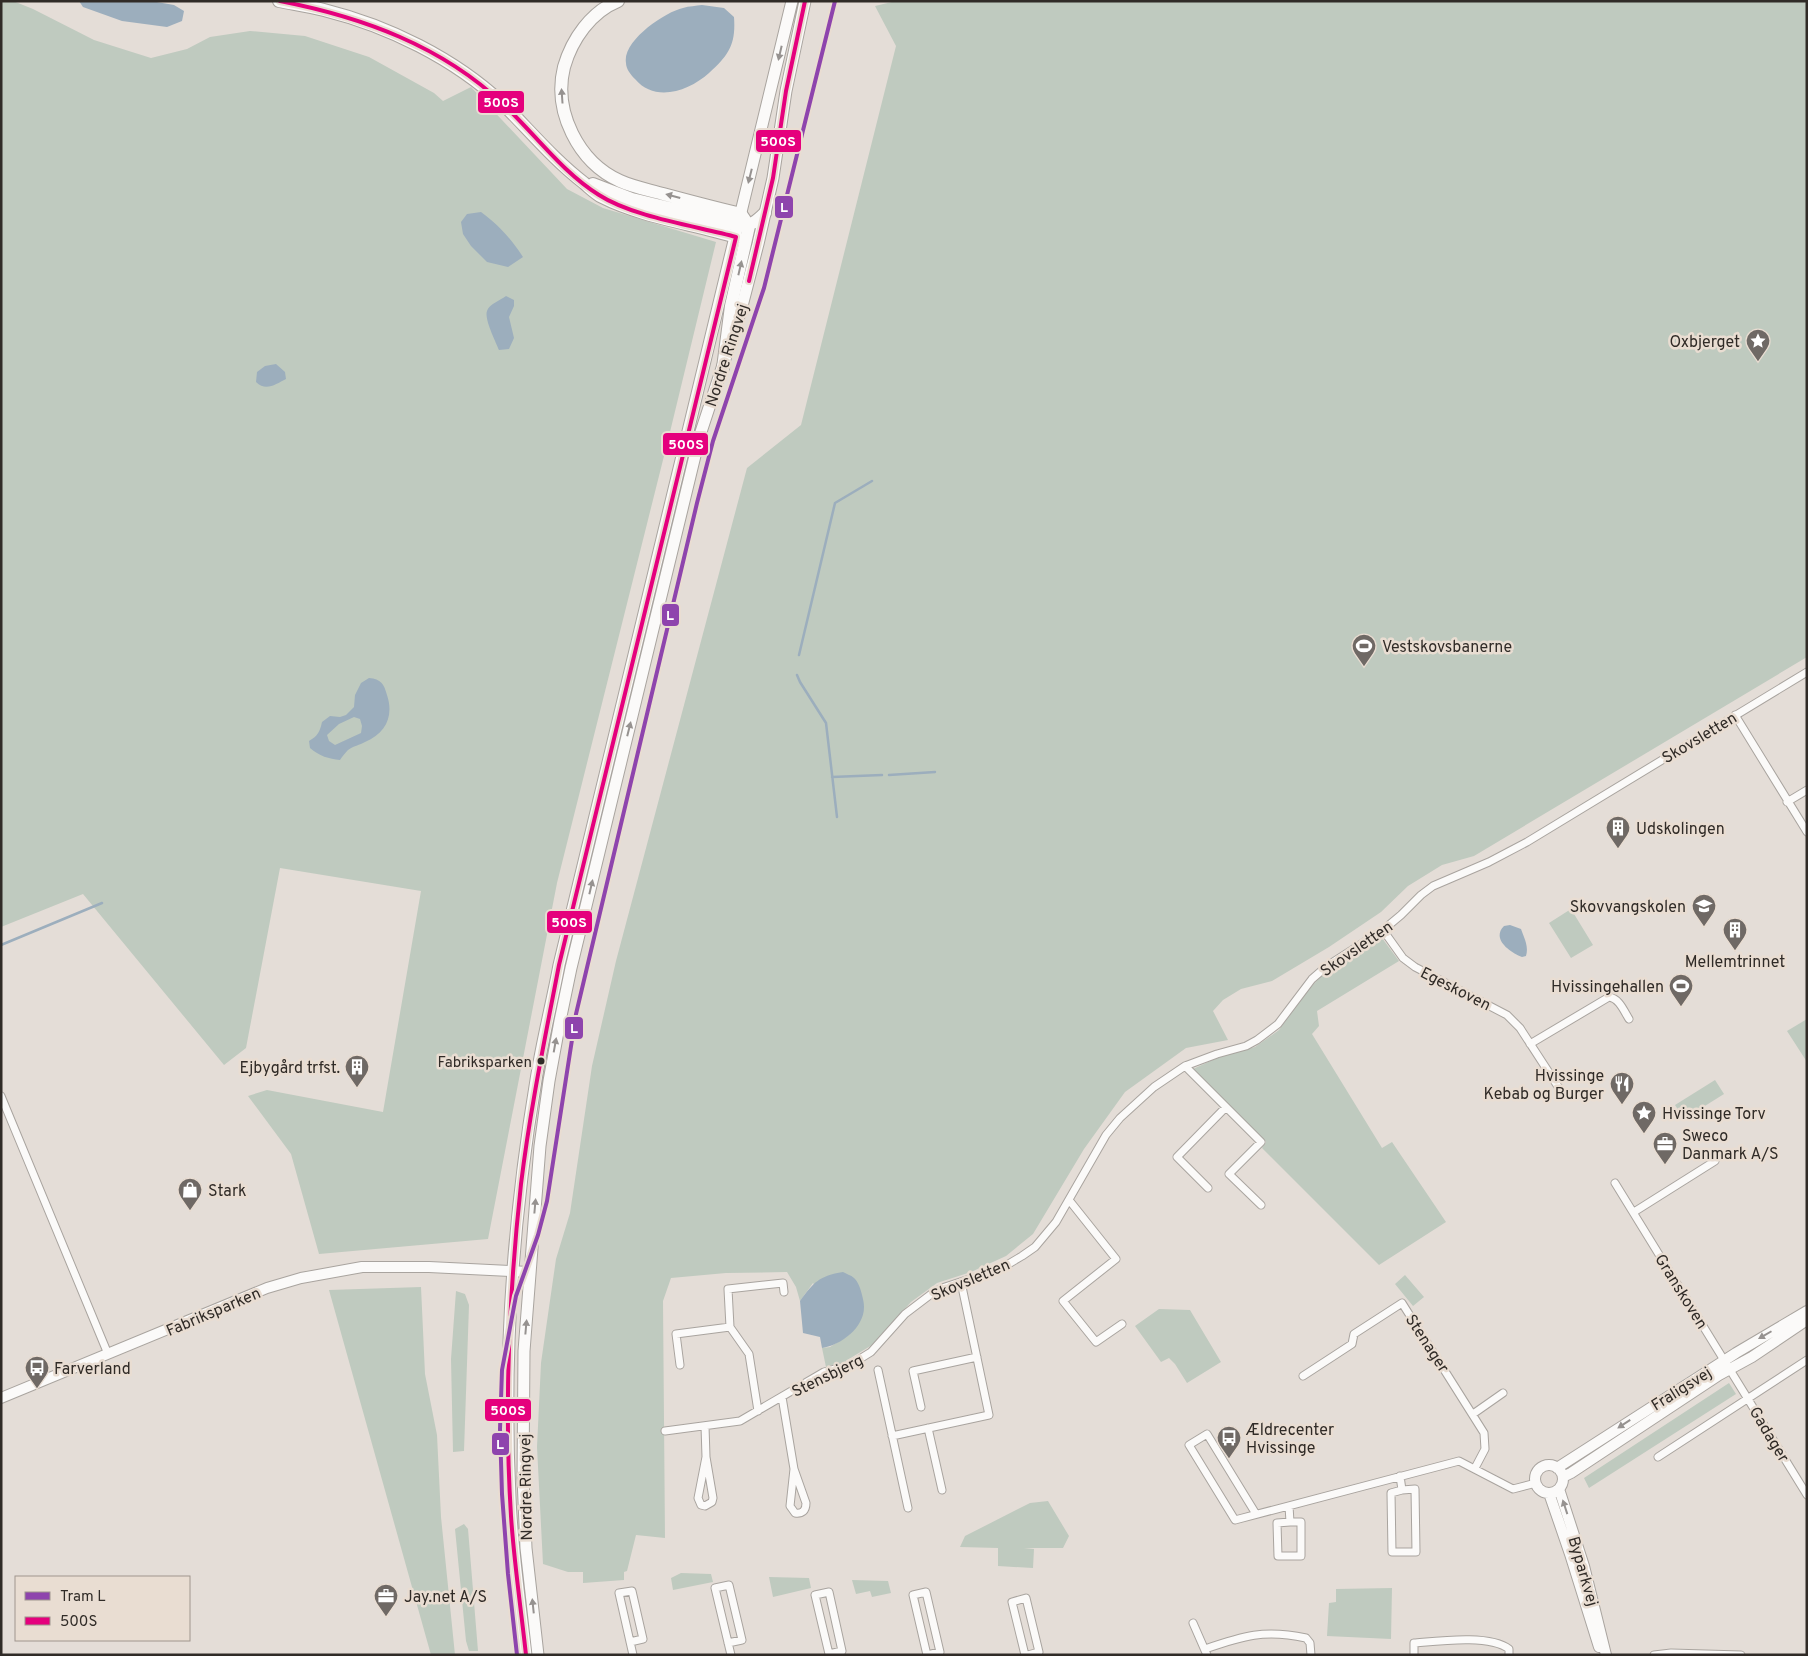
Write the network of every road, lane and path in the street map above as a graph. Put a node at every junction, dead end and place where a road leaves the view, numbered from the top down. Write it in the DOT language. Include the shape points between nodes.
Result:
graph roads {
  1 [pos="279,1"];
  2 [pos="618,1"];
  3 [pos="805,2"];
  4 [pos="791,3"];
  5 [pos="765,212"];
  6 [pos="741,226"];
  7 [pos="723,368"];
  8 [pos="1807,672"];
  9 [pos="1735,715"];
  10 [pos="1807,790"];
  11 [pos="1788,802"];
  12 [pos="1807,832"];
  13 [pos="1383,930"];
  14 [pos="1629,1019"];
  15 [pos="1530,1044"];
  16 [pos="1185,1066"];
  17 [pos="1559,1088"];
  18 [pos="1,1096"];
  19 [pos="1226,1107"];
  20 [pos="1716,1161"];
  21 [pos="1615,1183"];
  22 [pos="1208,1188"];
  23 [pos="1069,1200"];
  24 [pos="1261,1205"];
  25 [pos="1634,1212"];
  26 [pos="513,1271"];
  27 [pos="530,1272"];
  28 [pos="961,1282"];
  29 [pos="784,1292"];
  30 [pos="1807,1311"];
  31 [pos="1807,1320"];
  32 [pos="1122,1324"];
  33 [pos="730,1327"];
  34 [pos="871,1352"];
  35 [pos="108,1354"];
  36 [pos="977,1357"];
  37 [pos="1724,1360"];
  38 [pos="1807,1360"];
  39 [pos="680,1366"];
  40 [pos="1730,1369"];
  41 [pos="878,1370"];
  42 [pos="1303,1376"];
  43 [pos="1503,1393"];
  44 [pos="782,1397"];
  45 [pos="1,1398"];
  46 [pos="1748,1399"];
  47 [pos="921,1406"];
  48 [pos="758,1411"];
  49 [pos="1473,1414"];
  50 [pos="705,1426"];
  51 [pos="928,1428"];
  52 [pos="665,1432"];
  53 [pos="892,1436"];
  54 [pos="706,1457"];
  55 [pos="1658,1457"];
  56 [pos="1475,1468"];
  57 [pos="1557,1468"];
  58 [pos="794,1469"];
  59 [pos="1400,1476"];
  60 [pos="1563,1477"];
  61 [pos="1536,1483"];
  62 [pos="1559,1489"];
  63 [pos="942,1490"];
  64 [pos="1402,1490"];
  65 [pos="1549,1493"];
  66 [pos="1807,1495"];
  67 [pos="1289,1506"];
  68 [pos="908,1508"];
  69 [pos="1256,1514"];
  70 [pos="1290,1522"];
  71 [pos="1193,1623"];
  72 [pos="630,1642"];
  73 [pos="728,1644"];
  74 [pos="1206,1652"];
  75 [pos="1721,1654"];
  76 [pos="526,1655"];
  77 [pos="538,1655"];
  78 [pos="633,1655"];
  79 [pos="731,1655"];
  80 [pos="829,1655"];
  81 [pos="927,1655"];
  82 [pos="1026,1655"];
  83 [pos="1311,1655"];
  84 [pos="1414,1655"];
  85 [pos="1509,1655"];
  86 [pos="1601,1655"];
  87 [pos="1606,1655"];
  88 [pos="1654,1655"];
  89 [pos="1741,1655"];
  1 -- 6 [label="highway" via="323,9 366,22 444,60 502,104 575,176 632,199"];
  6 -- 2 [label="highway, one-way" via="619,181 591,159 569,129 562,92 567,56 578,35 595,15"];
  3 -- 5 [label="main road, Nordre Ringvej"];
  4 -- 6 [label="main road, Nordre Ringvej, one-way"];
  5 -- 6 [label="highway" via="757,221"];
  5 -- 7 [label="main road, Nordre Ringvej"];
  7 -- 6 [label="highway, one-way"];
  6 -- 26 [label="main road, Nordre Ringvej" via="560,965 536,1078"];
  27 -- 7 [label="main road, Nordre Ringvej, one-way" via="540,1146 560,1021 700,435"];
  8 -- 9 [label="street, Skovsletten"];
  9 -- 11 [label="street"];
  9 -- 13 [label="street, Skovsletten" via="1510,852 1433,886"];
  10 -- 11 [label="street"];
  11 -- 12 [label="street"];
  13 -- 15 [label="street, Egeskoven" via="1403,958 1507,1015"];
  13 -- 16 [label="street, Skovsletten" via="1312,979 1278,1024 1262,1036 1246,1046"];
  14 -- 15 [label="street" via="1615,998 1609,997"];
  15 -- 17 [label="street, Egeskoven"];
  16 -- 19 [label="street"];
  16 -- 23 [label="street, Skovsletten" via="1154,1087 1120,1118 1098,1147"];
  18 -- 35 [label="street"];
  19 -- 22 [label="street" via="1177,1157"];
  19 -- 24 [label="street" via="1261,1142 1229,1174"];
  20 -- 25 [label="street"];
  21 -- 25 [label="street, Granskoven"];
  23 -- 28 [label="street, Skovsletten" via="1035,1247 1005,1266"];
  23 -- 32 [label="street" via="1116,1259 1063,1301 1096,1342"];
  25 -- 37 [label="street, Granskoven"];
  26 -- 27 [label="street, Fabriksparken"];
  26 -- 35 [label="street, Fabriksparken" via="362,1267 301,1278 267,1288"];
  26 -- 76 [label="main road, Nordre Ringvej" via="508,1403 510,1497"];
  77 -- 27 [label="main road, Nordre Ringvej, one-way" via="526,1548 523,1478 524,1351"];
  28 -- 34 [label="street, Skovsletten" via="942,1288 904,1314"];
  28 -- 36 [label="street"];
  29 -- 33 [label="street" via="783,1283 728,1290"];
  30 -- 37 [label="street, Fraligsvej, one-way"];
  31 -- 40 [label="street, Fraligsvej"];
  33 -- 39 [label="street" via="676,1334"];
  33 -- 48 [label="street" via="750,1354"];
  34 -- 44 [label="street, Stensbjerg" via="850,1365 824,1372"];
  35 -- 45 [label="street, Fabriksparken"];
  36 -- 47 [label="street" via="913,1371"];
  36 -- 51 [label="street" via="989,1415"];
  37 -- 40 [label="street, Granskoven"];
  37 -- 57 [label="street, Fraligsvej, one-way"];
  38 -- 46 [label="street, Gadager"];
  40 -- 46 [label="street, Gadager"];
  40 -- 60 [label="street, Fraligsvej"];
  41 -- 53 [label="street"];
  42 -- 49 [label="street, Stenager" via="1352,1344 1354,1334 1402,1303"];
  43 -- 49 [label="street"];
  44 -- 48 [label="street, Stensbjerg"];
  44 -- 58 [label="street, Stensbjerg"];
  46 -- 55 [label="street, Gadager"];
  46 -- 66 [label="street, Gadager"];
  48 -- 50 [label="street, Stensbjerg" via="740,1421"];
  49 -- 56 [label="street, Stenager" via="1486,1441"];
  50 -- 52 [label="street, Stensbjerg"];
  50 -- 54 [label="street"];
  51 -- 53 [label="street"];
  51 -- 63 [label="street"];
  53 -- 68 [label="street"];
  54 -- 54 [label="street" via="698,1498 698,1502 705,1506 713,1498"];
  56 -- 59 [label="street" via="1459,1461"];
  56 -- 61 [label="street" via="1513,1489"];
  57 -- 60 [label="street"];
  57 -- 61 [label="street" via="1542,1467 1536,1474"];
  58 -- 58 [label="street, Stensbjerg" via="790,1506 799,1514 804,1512 806,1504"];
  59 -- 64 [label="street"];
  59 -- 67 [label="street"];
  60 -- 62 [label="street"];
  61 -- 65 [label="street" via="1540,1490"];
  62 -- 65 [label="street"];
  87 -- 62 [label="street, Byparkvej, one-way" via="1584,1566"];
  64 -- 64 [label="street" via="1391,1493 1392,1552 1416,1552 1415,1489"];
  65 -- 86 [label="street, Byparkvej"];
  67 -- 69 [label="street"];
  67 -- 70 [label="street"];
  69 -- 69 [label="street" via="1235,1520 1189,1445 1207,1434"];
  70 -- 70 [label="street" via="1277,1522 1278,1556 1301,1556 1301,1522"];
  71 -- 74 [label="street"];
  72 -- 72 [label="street" via="643,1639 632,1591 619,1593"];
  72 -- 78 [label="street"];
  73 -- 73 [label="street" via="742,1640 729,1585 716,1588"];
  73 -- 79 [label="street"];
  74 -- 83 [label="street" via="1235,1639 1267,1633 1306,1638"];
  75 -- 88 [label="street"];
  75 -- 89 [label="street"];
  80 -- 80 [label="street" via="842,1651 828,1592 815,1595"];
  81 -- 81 [label="street" via="940,1652 926,1592 913,1595"];
  82 -- 82 [label="street" via="1039,1652 1026,1598 1012,1602"];
  84 -- 85 [label="street" via="1414,1643 1459,1640 1502,1643 1509,1649"];
}
